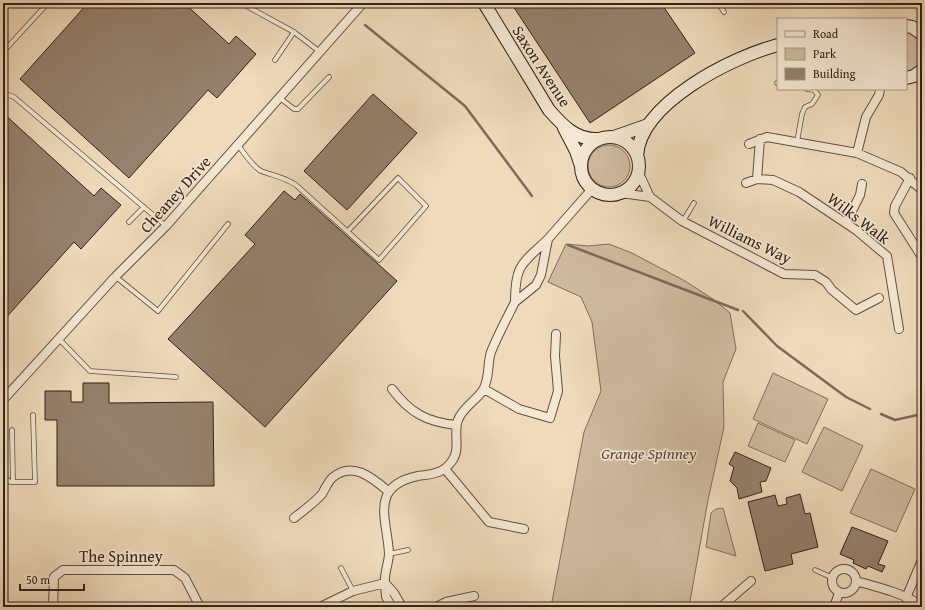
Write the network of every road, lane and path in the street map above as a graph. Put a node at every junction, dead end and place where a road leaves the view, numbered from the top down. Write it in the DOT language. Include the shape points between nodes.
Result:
graph roads {
  1 [pos="48,3"];
  2 [pos="241,3"];
  3 [pos="363,3"];
  4 [pos="484,3"];
  5 [pos="718,3"];
  6 [pos="724,12"];
  7 [pos="907,26"];
  8 [pos="294,32"];
  9 [pos="922,34"];
  10 [pos="777,45"];
  11 [pos="3,52"];
  12 [pos="320,52"];
  13 [pos="275,60"];
  14 [pos="922,70"];
  15 [pos="329,77"];
  16 [pos="907,78"];
  17 [pos="922,82"];
  18 [pos="814,90"];
  19 [pos="879,92"];
  20 [pos="3,93"];
  21 [pos="279,98"];
  22 [pos="562,125"];
  23 [pos="648,125"];
  24 [pos="614,137"];
  25 [pos="598,139"];
  26 [pos="760,139"];
  27 [pos="797,142"];
  28 [pos="749,144"];
  29 [pos="238,145"];
  30 [pos="857,153"];
  31 [pos="637,156"];
  32 [pos="581,166"];
  33 [pos="638,171"];
  34 [pos="910,178"];
  35 [pos="757,179"];
  36 [pos="746,183"];
  37 [pos="862,184"];
  38 [pos="592,189"];
  39 [pos="922,190"];
  40 [pos="622,193"];
  41 [pos="650,197"];
  42 [pos="694,203"];
  43 [pos="144,207"];
  44 [pos="682,221"];
  45 [pos="129,222"];
  46 [pos="846,223"];
  47 [pos="228,224"];
  48 [pos="166,226"];
  49 [pos="348,231"];
  50 [pos="548,239"];
  51 [pos="922,257"];
  52 [pos="115,277"];
  53 [pos="880,298"];
  54 [pos="515,302"];
  55 [pos="899,329"];
  56 [pos="556,334"];
  57 [pos="58,340"];
  58 [pos="176,377"];
  59 [pos="392,389"];
  60 [pos="484,389"];
  61 [pos="3,400"];
  62 [pos="33,415"];
  63 [pos="456,425"];
  64 [pos="12,430"];
  65 [pos="445,469"];
  66 [pos="3,476"];
  67 [pos="13,482"];
  68 [pos="389,492"];
  69 [pos="294,518"];
  70 [pos="524,529"];
  71 [pos="408,550"];
  72 [pos="389,554"];
  73 [pos="922,560"];
  74 [pos="341,568"];
  75 [pos="816,570"];
  76 [pos="833,578"];
  77 [pos="750,581"];
  78 [pos="856,581"];
  79 [pos="384,583"];
  80 [pos="352,591"];
  81 [pos="839,592"];
  82 [pos="474,596"];
  83 [pos="906,598"];
  84 [pos="331,604"];
  85 [pos="922,606"];
  86 [pos="54,607"];
  87 [pos="200,607"];
  88 [pos="320,607"];
  89 [pos="392,607"];
  90 [pos="402,607"];
  91 [pos="436,607"];
  92 [pos="721,607"];
  93 [pos="834,607"];
  1 -- 11 [label="lane"];
  2 -- 8 [label="lane"];
  3 -- 12 [label="street, Cheaney Drive"];
  4 -- 22 [label="street, Saxon Avenue" via="550,110"];
  5 -- 6 [label="lane"];
  7 -- 9 [label="street"];
  8 -- 12 [label="lane"];
  8 -- 13 [label="lane"];
  10 -- 23 [label="street" via="747,54 717,68 686,89"];
  12 -- 21 [label="street, Cheaney Drive"];
  14 -- 16 [label="street"];
  15 -- 21 [label="lane" via="298,110"];
  16 -- 17 [label="street"];
  18 -- 27 [label="lane" via="818,95 812,104 805,107"];
  19 -- 30 [label="street" via="866,117"];
  20 -- 43 [label="lane" via="14,97"];
  21 -- 29 [label="street, Cheaney Drive"];
  22 -- 25 [label="street, Saxon Avenue" via="577,136 588,140"];
  22 -- 32 [label="street, Saxon Avenue"];
  23 -- 24 [label="street"];
  23 -- 31 [label="street" via="640,139"];
  24 -- 25 [label="street"];
  24 -- 31 [label="street" via="629,144"];
  25 -- 32 [label="street" via="586,149"];
  26 -- 27 [label="street" via="767,137"];
  26 -- 28 [label="street"];
  26 -- 35 [label="street"];
  27 -- 30 [label="street"];
  29 -- 48 [label="street, Cheaney Drive"];
  29 -- 49 [label="lane" via="256,168 285,177"];
  30 -- 34 [label="street"];
  31 -- 33 [label="street"];
  32 -- 38 [label="street" via="586,183"];
  33 -- 40 [label="street" via="635,180"];
  33 -- 41 [label="street, Williams Way"];
  34 -- 39 [label="street"];
  34 -- 51 [label="street" via="894,206 894,212"];
  35 -- 36 [label="street, Wilks Walk"];
  35 -- 46 [label="street, Wilks Walk" via="772,180 799,192"];
  37 -- 46 [label="street" via="860,195"];
  38 -- 40 [label="street" via="606,194"];
  38 -- 50 [label="street"];
  40 -- 41 [label="street, Williams Way"];
  41 -- 44 [label="street, Williams Way"];
  42 -- 44 [label="lane"];
  43 -- 45 [label="lane"];
  43 -- 48 [label="lane"];
  44 -- 53 [label="street, Williams Way" via="784,274 815,275 856,310"];
  46 -- 55 [label="street, Wilks Walk" via="887,256"];
  47 -- 52 [label="lane" via="158,311"];
  48 -- 52 [label="street, Cheaney Drive"];
  49 -- 49 [label="lane" via="379,260 426,206 398,178"];
  50 -- 54 [label="street" via="541,275 536,285"];
  50 -- 54 [label="street" via="523,262 515,286"];
  52 -- 57 [label="street, Cheaney Drive"];
  54 -- 60 [label="street" via="491,353"];
  56 -- 60 [label="street" via="558,392 550,418 519,410"];
  57 -- 58 [label="lane" via="90,371"];
  57 -- 61 [label="street, Cheaney Drive"];
  59 -- 63 [label="street" via="404,405 431,420"];
  60 -- 63 [label="street" via="464,410"];
  62 -- 67 [label="lane" via="35,482"];
  63 -- 65 [label="street" via="456,451 453,460"];
  64 -- 67 [label="lane"];
  65 -- 68 [label="street" via="436,475 417,476 397,484"];
  65 -- 70 [label="street" via="489,522"];
  66 -- 67 [label="lane"];
  68 -- 69 [label="street" via="370,476 358,470 345,470 332,478 321,494"];
  68 -- 72 [label="street" via="383,504"];
  71 -- 72 [label="lane"];
  72 -- 79 [label="street"];
  73 -- 83 [label="street"];
  74 -- 80 [label="lane"];
  75 -- 76 [label="lane"];
  76 -- 78 [label="street" via="838,571 848,570 855,576"];
  76 -- 81 [label="street" via="832,583"];
  77 -- 92 [label="street"];
  78 -- 81 [label="street" via="849,590"];
  78 -- 83 [label="street"];
  79 -- 80 [label="street"];
  79 -- 89 [label="street" via="386,597"];
  79 -- 90 [label="street"];
  80 -- 84 [label="street"];
  81 -- 93 [label="street"];
  82 -- 91 [label="street" via="446,602"];
  83 -- 85 [label="street"];
  84 -- 88 [label="street"];
  86 -- 87 [label="street, The Spinney" via="54,577 63,570 174,570 185,578"];
}
